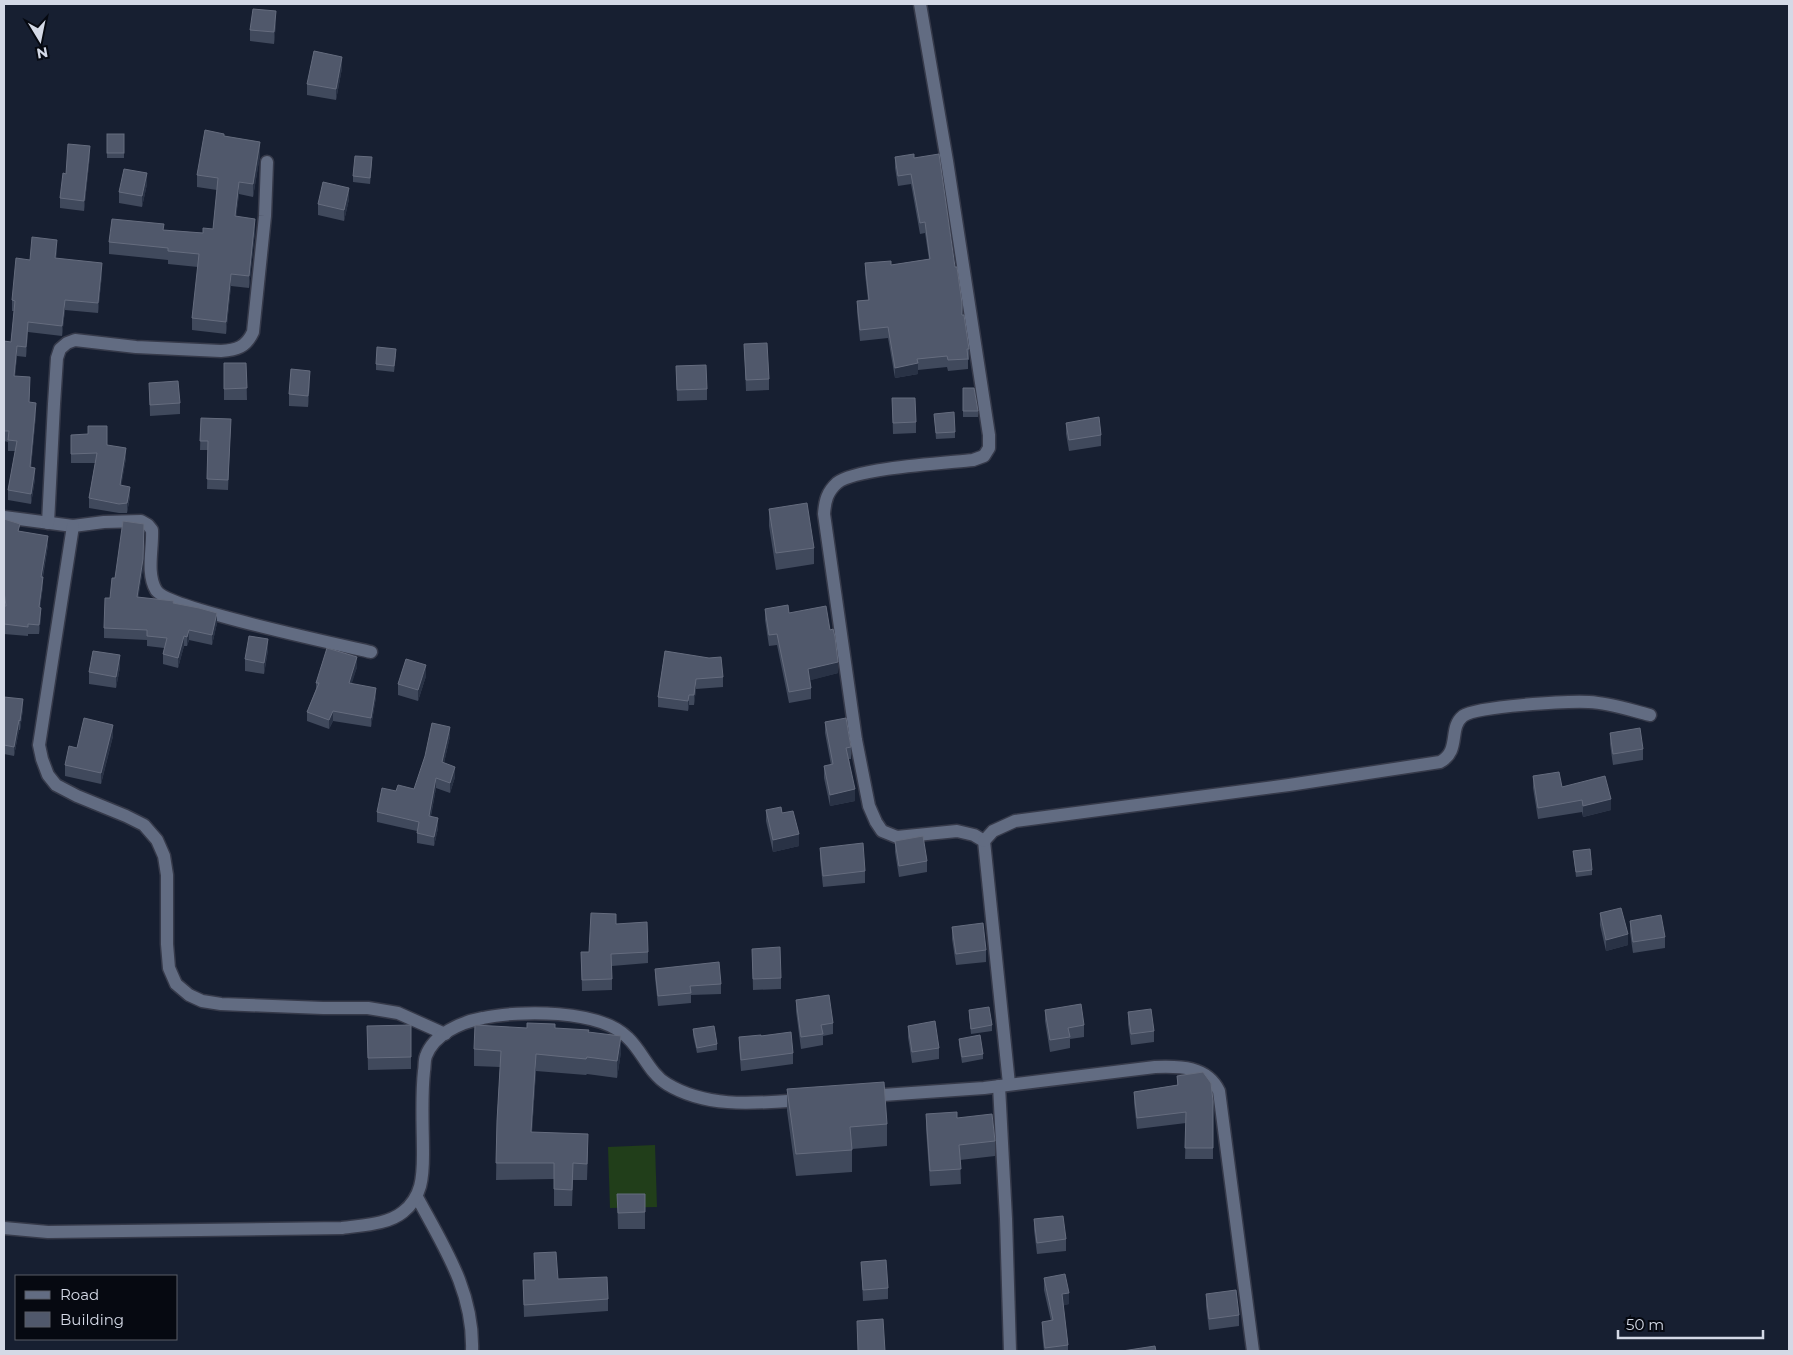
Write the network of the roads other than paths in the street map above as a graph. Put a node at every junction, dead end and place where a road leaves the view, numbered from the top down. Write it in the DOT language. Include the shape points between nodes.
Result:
graph roads {
  1 [pos="920,4"];
  2 [pos="267,162"];
  3 [pos="4,517"];
  4 [pos="48,523"];
  5 [pos="73,526"];
  6 [pos="372,652"];
  7 [pos="1650,715"];
  8 [pos="984,841"];
  9 [pos="445,1034"];
  10 [pos="1004,1085"];
  11 [pos="856,1096"];
  12 [pos="816,1099"];
  13 [pos="418,1197"];
  14 [pos="4,1228"];
  15 [pos="472,1351"];
  16 [pos="1010,1351"];
  17 [pos="1253,1351"];
  1 -- 8 [label="street" via="948,161 989,435 988,448 984,456 974,460 855,474 837,483 825,499 824,514 856,740 869,806 876,822 882,831 896,837 957,832 974,835"];
  2 -- 4 [label="street" via="253,332 242,347 221,351 75,340 60,348"];
  3 -- 4 [label="street"];
  4 -- 5 [label="street"];
  5 -- 6 [label="street" via="141,521 152,530 152,580 157,592 164,597 208,613"];
  5 -- 9 [label="street" via="39,745 42,760 56,785 144,825 157,840 167,875 167,944 169,968 176,984 202,1001 221,1004 368,1008 398,1013"];
  7 -- 8 [label="street" via="1589,702 1469,712 1457,723 1450,754 1440,762 1015,822 993,831"];
  8 -- 10 [label="street"];
  9 -- 12 [label="street" via="456,1026 482,1018 530,1012 576,1016 607,1024 628,1036 665,1083 685,1093 747,1104"];
  9 -- 13 [label="street" via="436,1040 426,1056 422,1083 423,1177"];
  10 -- 11 [label="street"];
  10 -- 16 [label="street"];
  10 -- 17 [label="street" via="1155,1067 1176,1066 1207,1074 1219,1091"];
  13 -- 14 [label="street" via="402,1212 381,1222 342,1228 48,1232"];
  13 -- 15 [label="street" via="463,1288 473,1331"];
}
